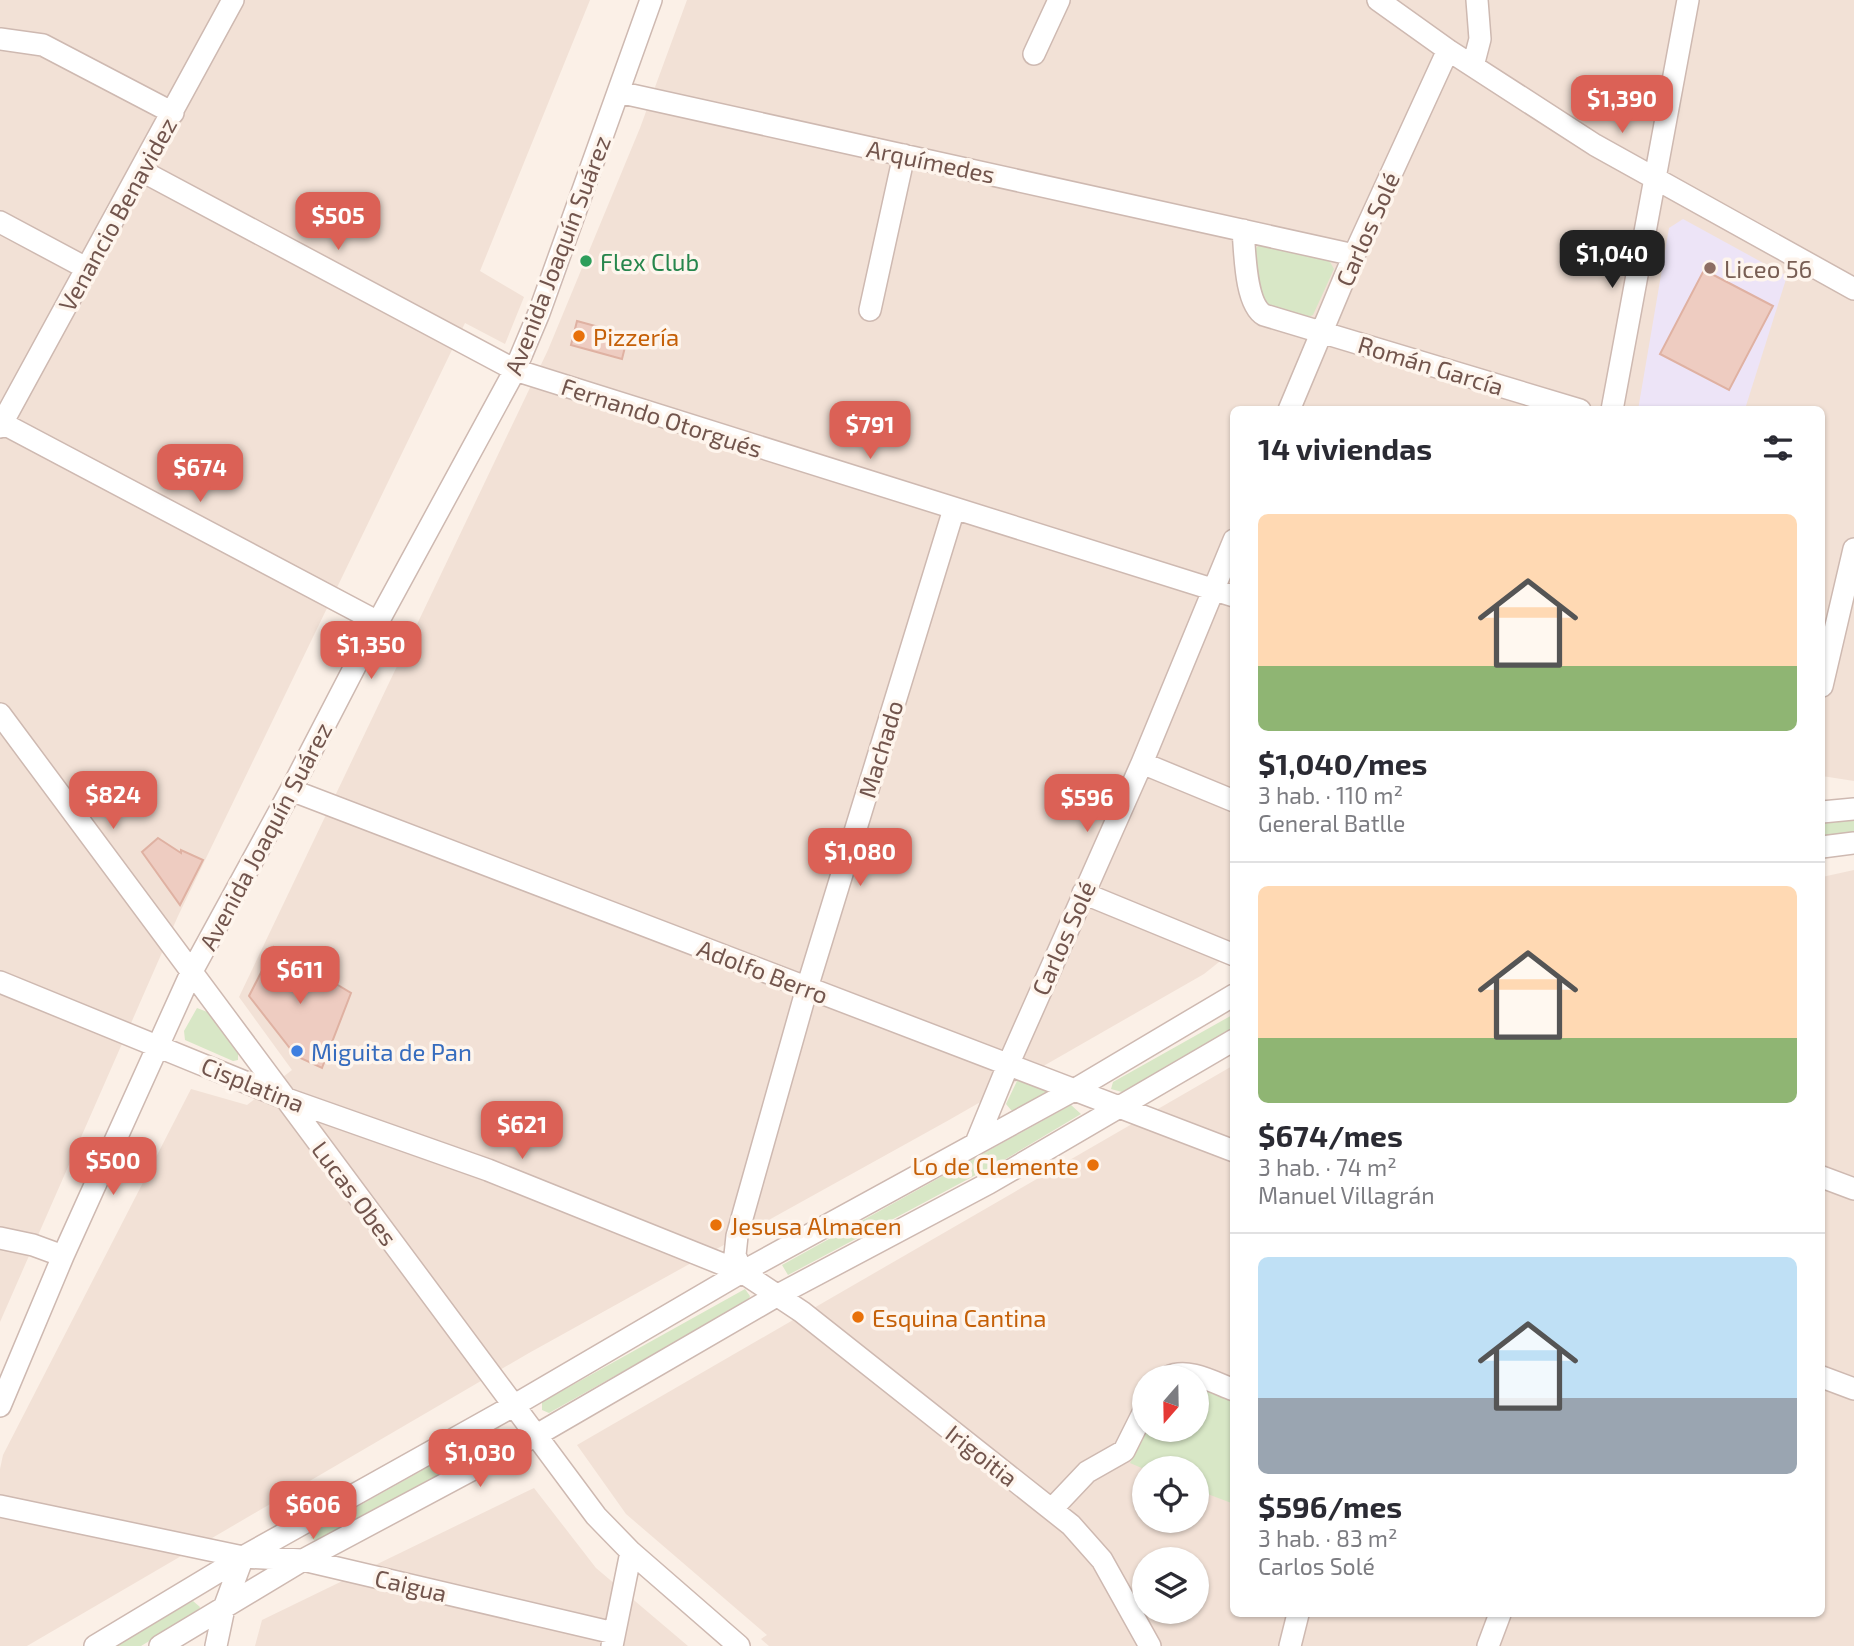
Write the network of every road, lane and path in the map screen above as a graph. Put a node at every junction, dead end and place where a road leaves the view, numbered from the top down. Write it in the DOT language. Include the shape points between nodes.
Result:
graph roads {
  1 [pos="233,0"];
  2 [pos="651,0"];
  3 [pos="1059,0"];
  4 [pos="1378,0"];
  5 [pos="1477,0"];
  6 [pos="1688,0"];
  7 [pos="0,39"];
  8 [pos="1448,50"];
  9 [pos="1034,54"];
  10 [pos="1473,66"];
  11 [pos="618,92"];
  12 [pos="173,113"];
  13 [pos="904,155"];
  14 [pos="142,171"];
  15 [pos="1654,177"];
  16 [pos="0,222"];
  17 [pos="1243,230"];
  18 [pos="1354,255"];
  19 [pos="86,268"];
  20 [pos="1854,289"];
  21 [pos="870,310"];
  22 [pos="1322,332"];
  23 [pos="515,370"];
  24 [pos="1291,406"];
  25 [pos="1567,406"];
  26 [pos="1613,406"];
  27 [pos="1,425"];
  28 [pos="954,509"];
  29 [pos="1230,549"];
  30 [pos="1854,549"];
  31 [pos="1213,589"];
  32 [pos="1230,595"];
  33 [pos="378,622"];
  34 [pos="1825,673"];
  35 [pos="0,714"];
  36 [pos="1142,763"];
  37 [pos="292,790"];
  38 [pos="1230,799"];
  39 [pos="1854,808"];
  40 [pos="1825,812"];
  41 [pos="1854,843"];
  42 [pos="1825,847"];
  43 [pos="1083,893"];
  44 [pos="1230,953"];
  45 [pos="191,973"];
  46 [pos="0,982"];
  47 [pos="807,988"];
  48 [pos="1230,997"];
  49 [pos="1230,1042"];
  50 [pos="158,1045"];
  51 [pos="1007,1065"];
  52 [pos="1074,1090"];
  53 [pos="284,1098"];
  54 [pos="1119,1107"];
  55 [pos="976,1143"];
  56 [pos="1230,1150"];
  57 [pos="1825,1178"];
  58 [pos="1854,1189"];
  59 [pos="0,1238"];
  60 [pos="63,1256"];
  61 [pos="742,1272"];
  62 [pos="778,1295"];
  63 [pos="1825,1378"];
  64 [pos="1209,1381"];
  65 [pos="1230,1389"];
  66 [pos="1854,1389"];
  67 [pos="0,1406"];
  68 [pos="513,1406"];
  69 [pos="1132,1435"];
  70 [pos="535,1436"];
  71 [pos="0,1506"];
  72 [pos="1052,1509"];
  73 [pos="631,1552"];
  74 [pos="243,1557"];
  75 [pos="303,1560"];
  76 [pos="224,1608"];
  77 [pos="1297,1617"];
  78 [pos="1499,1617"];
  79 [pos="613,1639"];
  80 [pos="95,1646"];
  81 [pos="160,1646"];
  82 [pos="216,1646"];
  83 [pos="738,1646"];
  84 [pos="1150,1646"];
  85 [pos="1290,1646"];
  86 [pos="1488,1646"];
  1 -- 12 [label="street, Venancio Benavidez"];
  2 -- 11 [label="street, Avenida Joaquín Suárez"];
  3 -- 9 [label="street"];
  4 -- 8 [label="street"];
  5 -- 10 [label="street" via="1480,39"];
  6 -- 15 [label="street"];
  7 -- 12 [label="street" via="43,45"];
  8 -- 10 [label="street"];
  8 -- 18 [label="street, Carlos Solé"];
  10 -- 15 [label="street"];
  11 -- 13 [label="street, Arquímedes"];
  11 -- 23 [label="street, Avenida Joaquín Suárez"];
  12 -- 14 [label="street, Venancio Benavidez"];
  13 -- 17 [label="street, Arquímedes"];
  13 -- 21 [label="street"];
  14 -- 19 [label="street, Venancio Benavidez"];
  14 -- 23 [label="street, Fernando Otorgués"];
  15 -- 20 [label="street"];
  15 -- 26 [label="street"];
  16 -- 19 [label="street"];
  17 -- 18 [label="street, Arquímedes"];
  17 -- 22 [label="street" via="1251,300 1258,312"];
  18 -- 22 [label="street, Carlos Solé"];
  19 -- 27 [label="street, Venancio Benavidez"];
  22 -- 24 [label="street, Carlos Solé"];
  22 -- 25 [label="street, Román García"];
  23 -- 28 [label="street, Fernando Otorgués"];
  23 -- 33 [label="street, Avenida Joaquín Suárez"];
  27 -- 33 [label="street"];
  28 -- 31 [label="street, Fernando Otorgués"];
  28 -- 47 [label="street, Machado"];
  29 -- 31 [label="street, Carlos Solé"];
  30 -- 34 [label="street"];
  31 -- 32 [label="street, Fernando Otorgués"];
  31 -- 36 [label="street, Carlos Solé"];
  33 -- 37 [label="street, Avenida Joaquín Suárez"];
  35 -- 45 [label="street, Lucas Obes"];
  36 -- 38 [label="street"];
  36 -- 43 [label="street, Carlos Solé"];
  37 -- 45 [label="street, Avenida Joaquín Suárez"];
  37 -- 47 [label="street, Adolfo Berro"];
  39 -- 40 [label="street"];
  41 -- 42 [label="street"];
  43 -- 44 [label="street"];
  43 -- 51 [label="street, Carlos Solé"];
  45 -- 50 [label="street, Avenida Joaquín Suárez"];
  45 -- 53 [label="street, Lucas Obes"];
  46 -- 50 [label="street, Cisplatina"];
  47 -- 51 [label="street, Adolfo Berro"];
  47 -- 61 [label="street, Machado" via="737,1236 735,1255"];
  48 -- 52 [label="street"];
  49 -- 54 [label="street"];
  50 -- 53 [label="street, Cisplatina"];
  50 -- 60 [label="street, Avenida Joaquín Suárez"];
  51 -- 52 [label="street, Adolfo Berro"];
  51 -- 55 [label="street, Carlos Solé"];
  52 -- 54 [label="street, Adolfo Berro"];
  52 -- 55 [label="street"];
  53 -- 61 [label="street, Cisplatina" via="488,1170"];
  53 -- 68 [label="street, Lucas Obes"];
  54 -- 56 [label="street, Adolfo Berro"];
  54 -- 62 [label="street" via="989,1183"];
  55 -- 61 [label="street"];
  57 -- 58 [label="street"];
  59 -- 60 [label="street"];
  60 -- 67 [label="street, Avenida Joaquín Suárez"];
  61 -- 62 [label="street, Cisplatina"];
  61 -- 68 [label="street"];
  62 -- 70 [label="street"];
  62 -- 72 [label="street, Irigoitia"];
  63 -- 66 [label="street"];
  64 -- 65 [label="street"];
  68 -- 70 [label="street, Lucas Obes"];
  68 -- 74 [label="street"];
  69 -- 72 [label="street" via="1124,1451 1087,1472"];
  70 -- 73 [label="street, Lucas Obes" via="596,1516"];
  70 -- 75 [label="street"];
  71 -- 74 [label="street, Caigua"];
  72 -- 84 [label="street, Irigoitia" via="1102,1560"];
  73 -- 79 [label="street"];
  73 -- 83 [label="street, Lucas Obes"];
  74 -- 75 [label="street, Caigua"];
  74 -- 76 [label="street"];
  74 -- 80 [label="street"];
  75 -- 76 [label="street"];
  75 -- 79 [label="street, Caigua"];
  76 -- 81 [label="street"];
  76 -- 82 [label="street"];
  77 -- 85 [label="street"];
  78 -- 86 [label="street"];
}
